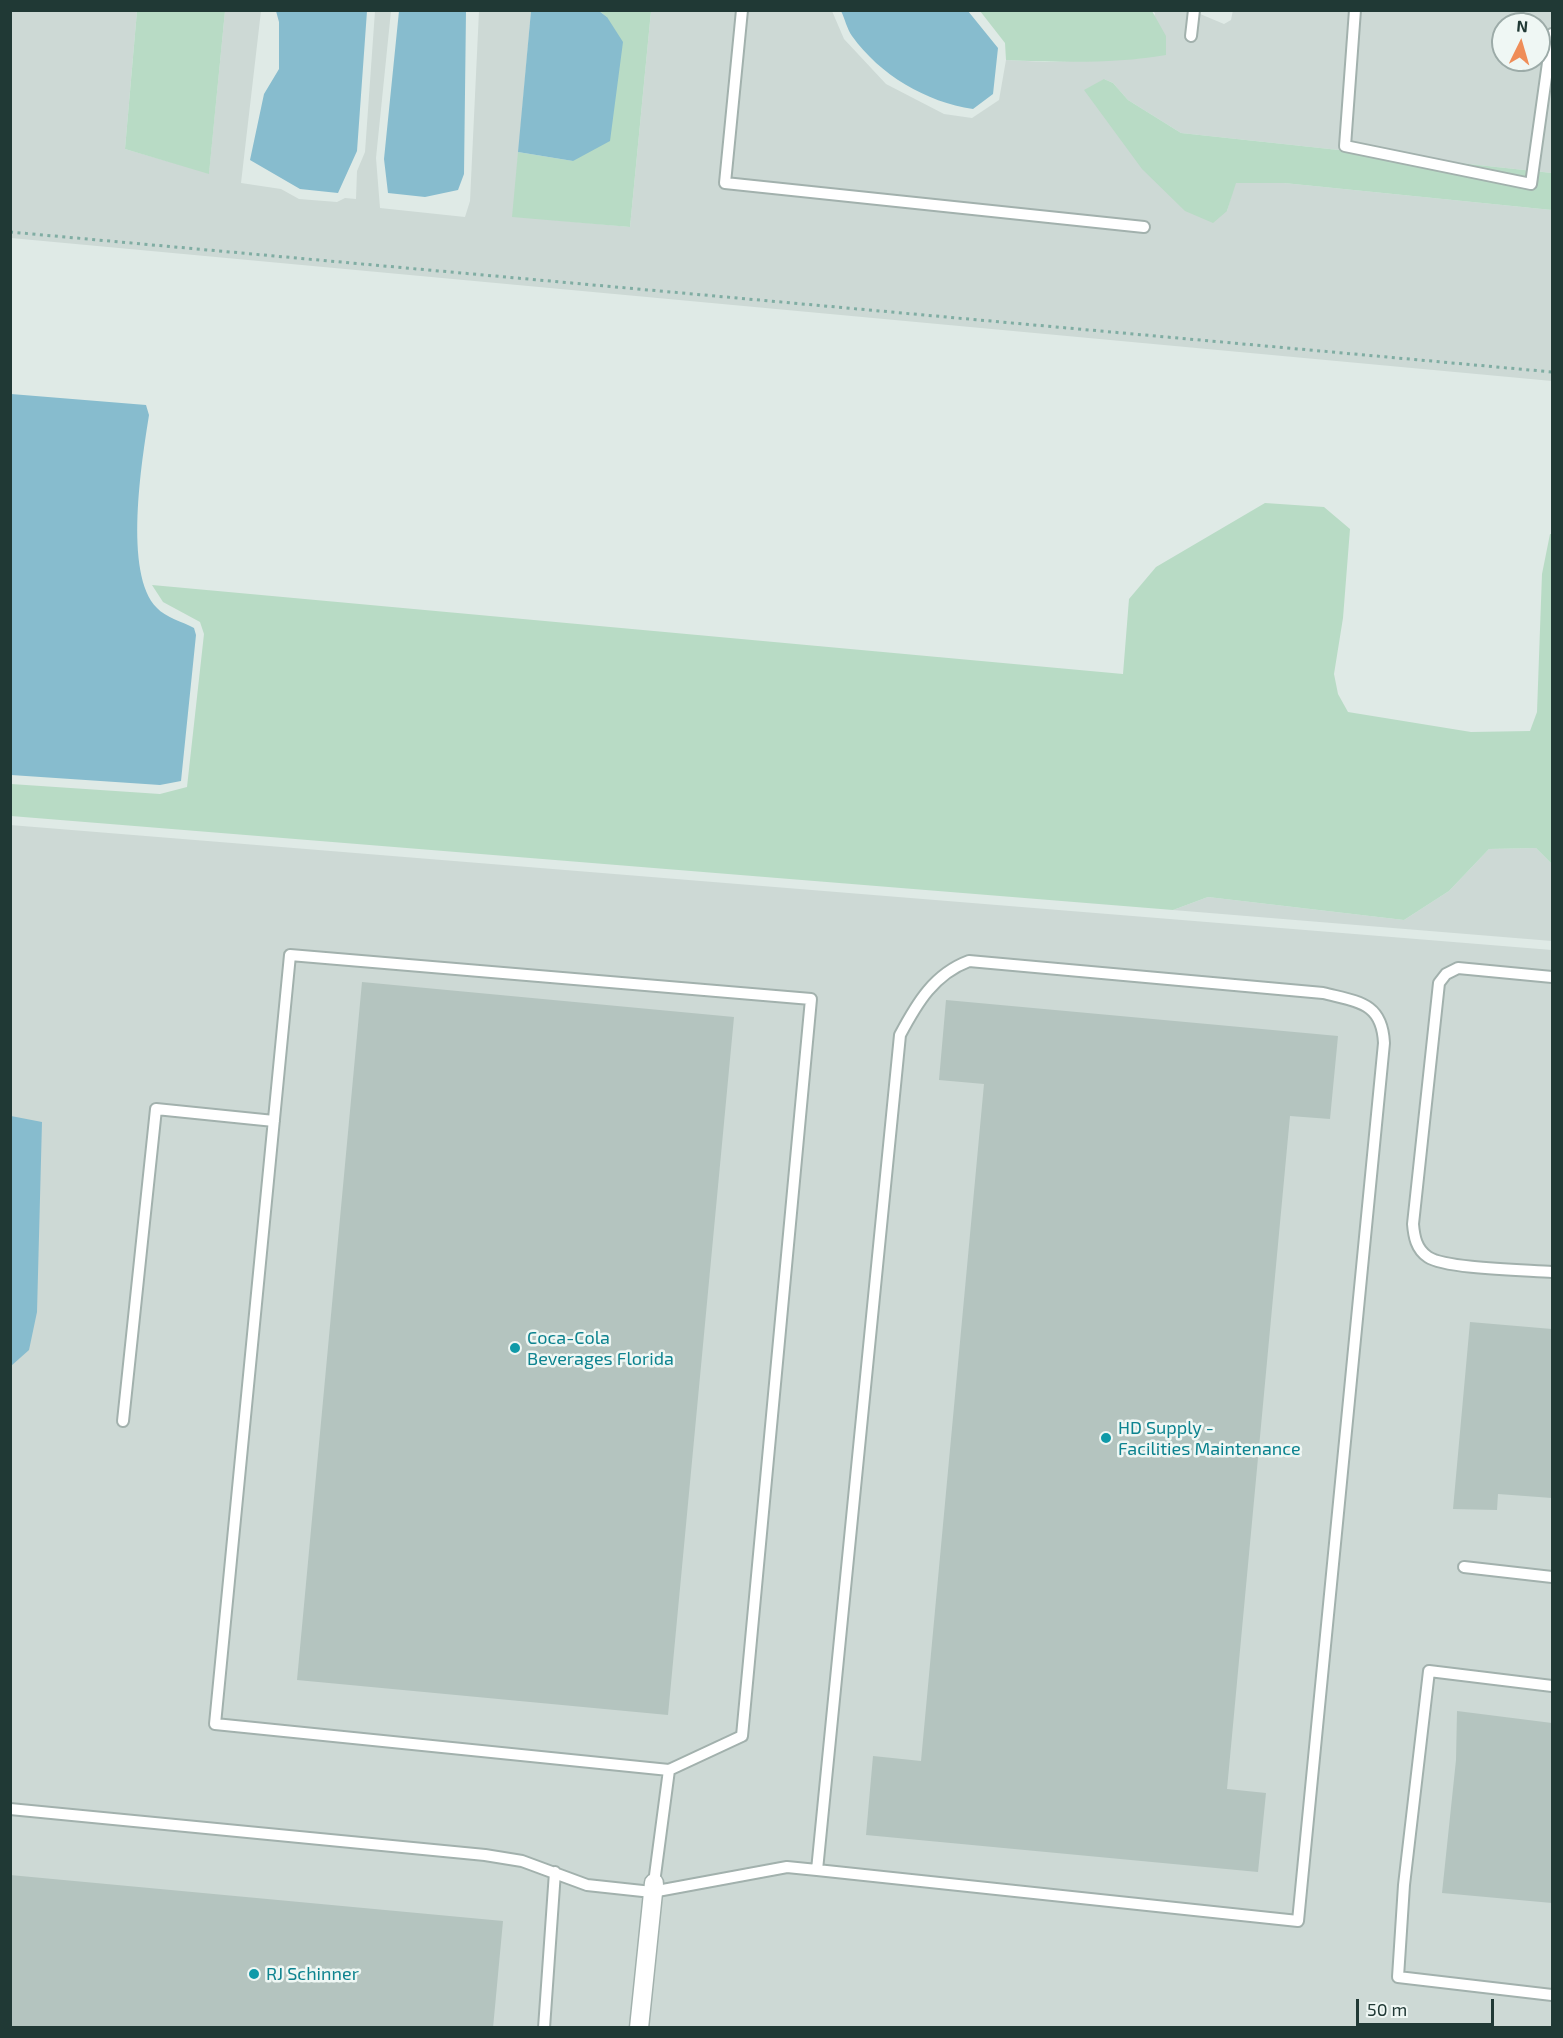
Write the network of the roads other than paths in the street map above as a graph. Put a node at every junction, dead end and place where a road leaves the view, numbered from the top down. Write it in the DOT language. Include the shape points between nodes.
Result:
graph roads {
  1 [pos="742,10"];
  2 [pos="1194,10"];
  3 [pos="1355,10"];
  4 [pos="1552,34"];
  5 [pos="1191,36"];
  6 [pos="1144,227"];
  7 [pos="1552,977"];
  8 [pos="274,1121"];
  9 [pos="1552,1272"];
  10 [pos="123,1421"];
  11 [pos="1464,1567"];
  12 [pos="1552,1578"];
  13 [pos="1552,1686"];
  14 [pos="669,1770"];
  15 [pos="10,1809"];
  16 [pos="817,1870"];
  17 [pos="555,1872"];
  18 [pos="653,1887"];
  19 [pos="1552,1995"];
  20 [pos="544,2028"];
  21 [pos="639,2028"];
  1 -- 6 [label="lane" via="725,183"];
  2 -- 5 [label="lane"];
  3 -- 4 [label="lane" via="1346,146 1532,184"];
  7 -- 9 [label="lane" via="1458,968 1439,983 1413,1224 1414,1240 1428,1257 1449,1263"];
  8 -- 10 [label="lane" via="156,1109"];
  8 -- 14 [label="lane" via="215,1724"];
  8 -- 14 [label="lane" via="290,955 811,999 742,1736"];
  11 -- 12 [label="lane"];
  13 -- 19 [label="lane" via="1429,1671 1404,1885 1398,1977"];
  14 -- 18 [label="lane"];
  15 -- 17 [label="lane" via="408,1846 522,1861"];
  16 -- 16 [label="lane" via="1298,1921 1384,1043 1380,1018 1371,1009 1323,993 969,961 940,975 922,997 900,1035"];
  16 -- 18 [label="lane" via="787,1867"];
  17 -- 18 [label="lane" via="587,1885"];
  17 -- 20 [label="lane"];
  18 -- 21 [label="street"];
}
